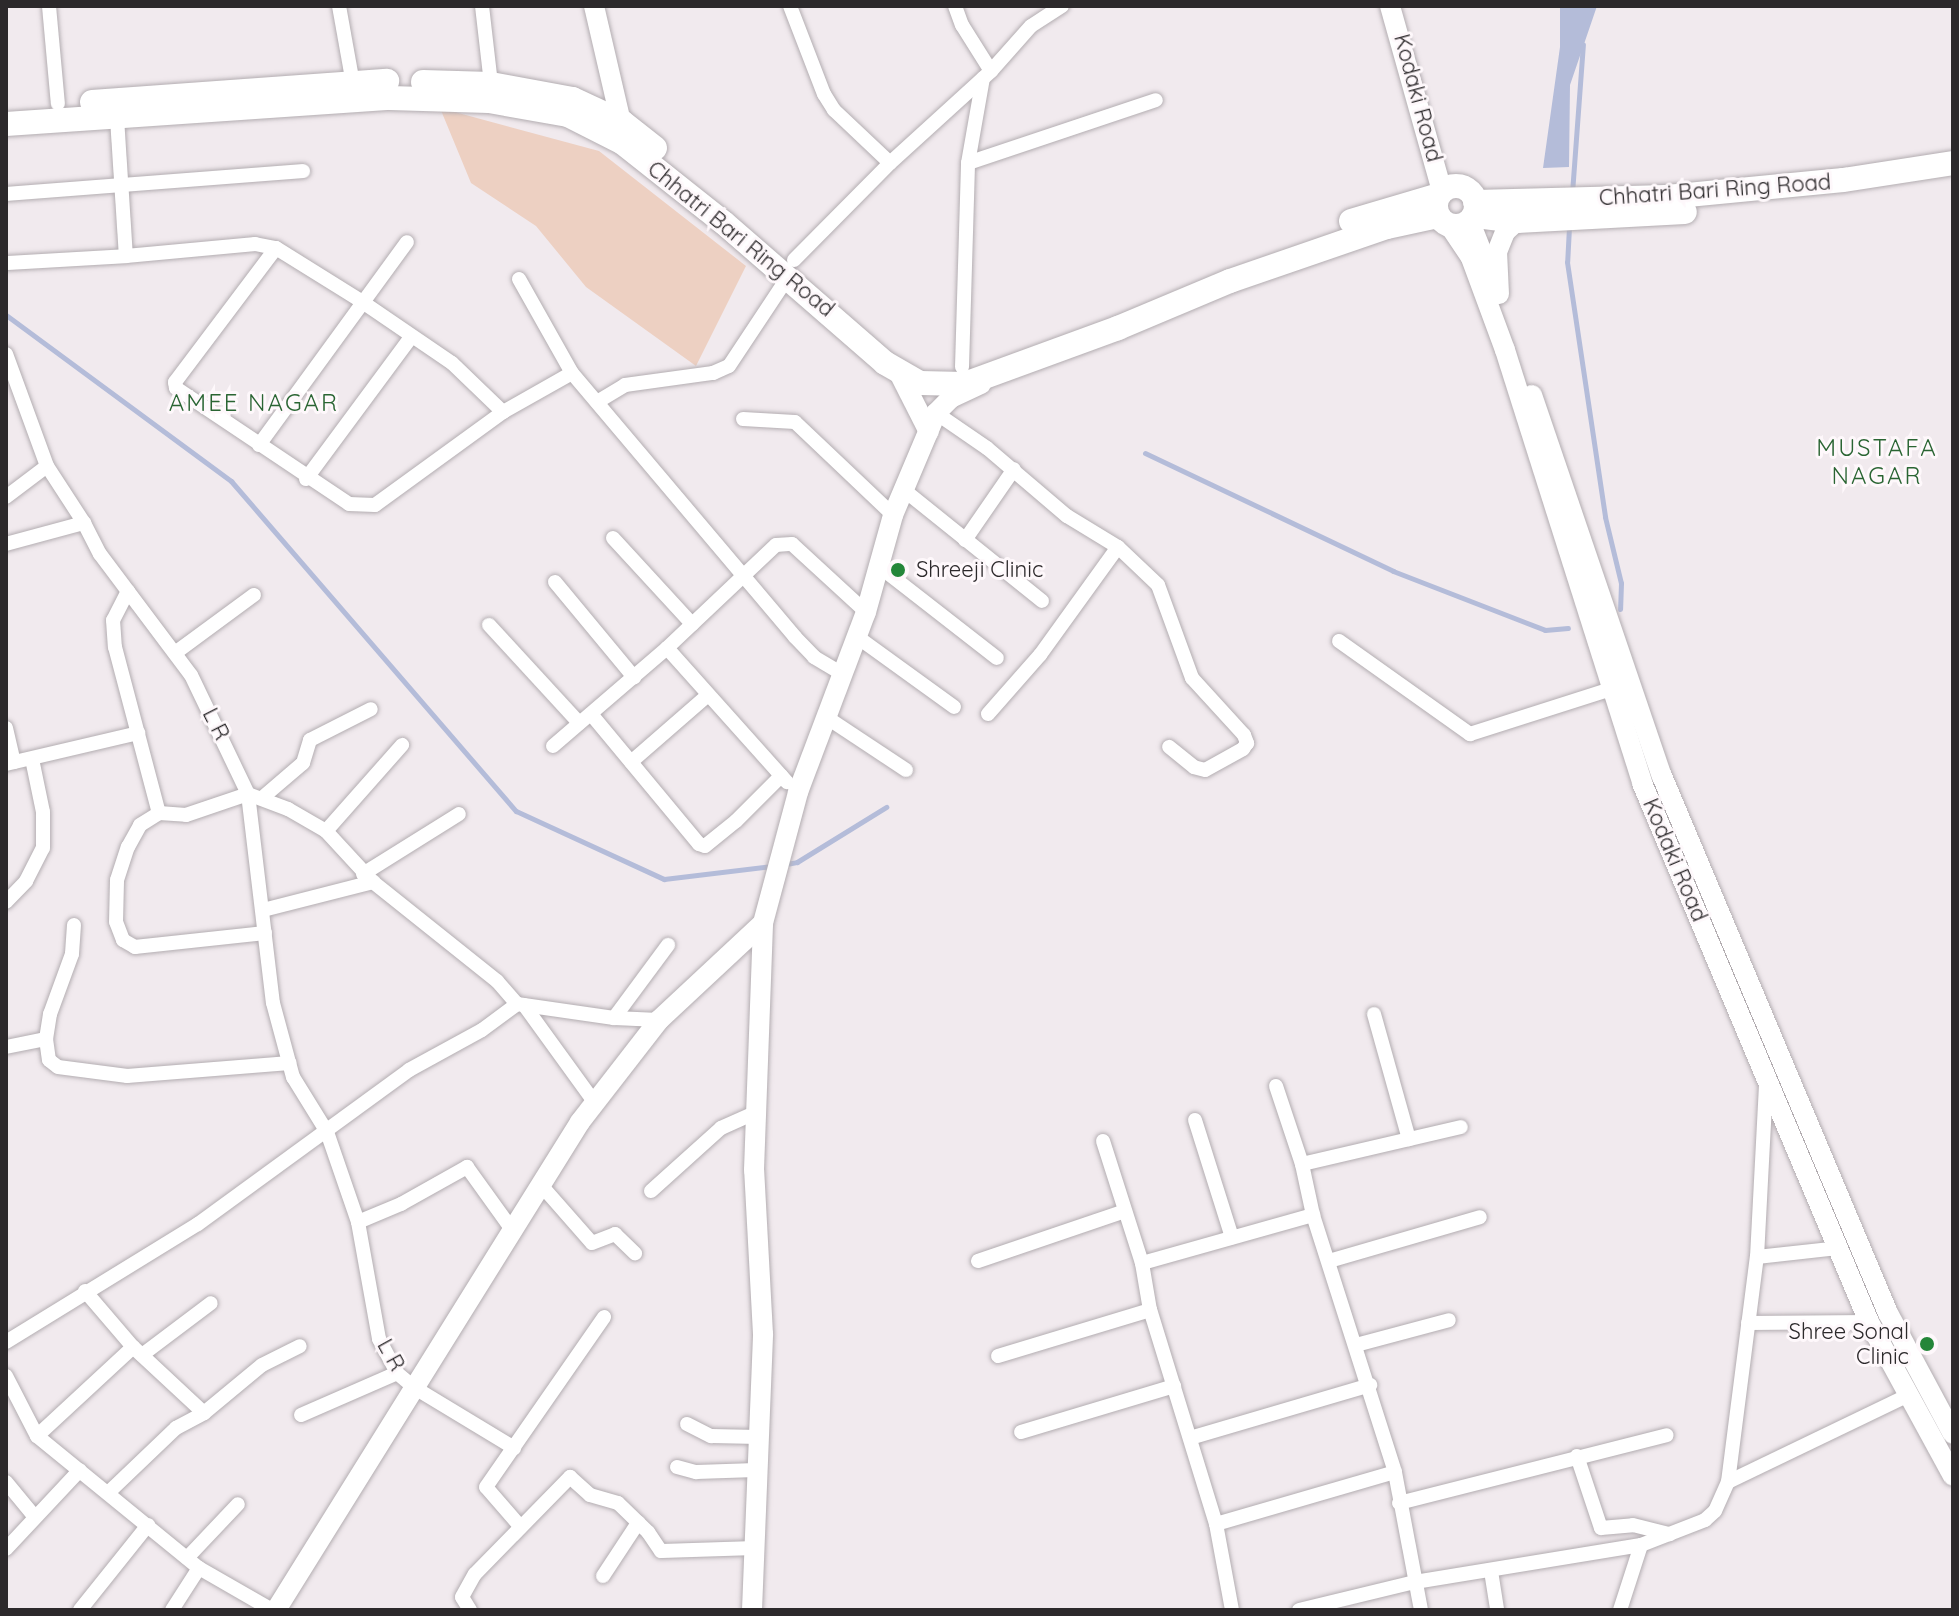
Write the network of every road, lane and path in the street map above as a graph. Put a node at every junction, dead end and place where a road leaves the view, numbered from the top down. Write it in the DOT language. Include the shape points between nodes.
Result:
graph roads {
  1 [pos="49,6"];
  2 [pos="339,6"];
  3 [pos="482,6"];
  4 [pos="594,6"];
  5 [pos="790,6"];
  6 [pos="955,6"];
  7 [pos="1062,6"];
  8 [pos="1394,14"];
  9 [pos="987,74"];
  10 [pos="353,84"];
  11 [pos="491,84"];
  12 [pos="1156,100"];
  13 [pos="58,104"];
  14 [pos="6,108"];
  15 [pos="117,118"];
  16 [pos="6,124"];
  17 [pos="623,132"];
  18 [pos="890,163"];
  19 [pos="968,163"];
  20 [pos="1953,163"];
  21 [pos="303,171"];
  22 [pos="1953,180"];
  23 [pos="123,182"];
  24 [pos="6,194"];
  25 [pos="1455,207"];
  26 [pos="1517,221"];
  27 [pos="407,242"];
  28 [pos="276,248"];
  29 [pos="126,256"];
  30 [pos="6,263"];
  31 [pos="791,269"];
  32 [pos="519,279"];
  33 [pos="1499,294"];
  34 [pos="361,301"];
  35 [pos="411,337"];
  36 [pos="6,354"];
  37 [pos="1020,364"];
  38 [pos="962,367"];
  39 [pos="898,371"];
  40 [pos="572,373"];
  41 [pos="597,402"];
  42 [pos="503,412"];
  43 [pos="743,419"];
  44 [pos="933,422"];
  45 [pos="259,445"];
  46 [pos="47,466"];
  47 [pos="1014,469"];
  48 [pos="306,479"];
  49 [pos="904,490"];
  50 [pos="6,497"];
  51 [pos="893,515"];
  52 [pos="84,523"];
  53 [pos="613,538"];
  54 [pos="965,540"];
  55 [pos="6,544"];
  56 [pos="1118,547"];
  57 [pos="880,567"];
  58 [pos="744,573"];
  59 [pos="555,582"];
  60 [pos="128,591"];
  61 [pos="254,595"];
  62 [pos="1042,601"];
  63 [pos="866,612"];
  64 [pos="692,624"];
  65 [pos="489,625"];
  66 [pos="856,636"];
  67 [pos="1339,641"];
  68 [pos="667,648"];
  69 [pos="175,653"];
  70 [pos="997,658"];
  71 [pos="842,674"];
  72 [pos="634,677"];
  73 [pos="1611,689"];
  74 [pos="708,695"];
  75 [pos="954,707"];
  76 [pos="371,709"];
  77 [pos="988,714"];
  78 [pos="826,717"];
  79 [pos="585,718"];
  80 [pos="6,728"];
  81 [pos="138,733"];
  82 [pos="402,745"];
  83 [pos="553,746"];
  84 [pos="1169,747"];
  85 [pos="32,759"];
  86 [pos="631,762"];
  87 [pos="10,763"];
  88 [pos="906,770"];
  89 [pos="781,776"];
  90 [pos="798,792"];
  91 [pos="255,796"];
  92 [pos="159,813"];
  93 [pos="459,814"];
  94 [pos="326,831"];
  95 [pos="368,878"];
  96 [pos="6,902"];
  97 [pos="263,910"];
  98 [pos="763,923"];
  99 [pos="74,925"];
  100 [pos="265,933"];
  101 [pos="668,945"];
  102 [pos="520,1005"];
  103 [pos="1374,1014"];
  104 [pos="614,1018"];
  105 [pos="659,1020"];
  106 [pos="46,1039"];
  107 [pos="6,1047"];
  108 [pos="289,1063"];
  109 [pos="1767,1079"];
  110 [pos="1276,1086"];
  111 [pos="595,1103"];
  112 [pos="755,1113"];
  113 [pos="1195,1120"];
  114 [pos="1461,1127"];
  115 [pos="327,1132"];
  116 [pos="1409,1139"];
  117 [pos="1103,1141"];
  118 [pos="1302,1164"];
  119 [pos="541,1185"];
  120 [pos="651,1191"];
  121 [pos="1125,1211"];
  122 [pos="1313,1215"];
  123 [pos="1480,1217"];
  124 [pos="358,1222"];
  125 [pos="513,1231"];
  126 [pos="1232,1237"];
  127 [pos="1838,1248"];
  128 [pos="635,1253"];
  129 [pos="1757,1257"];
  130 [pos="978,1261"];
  131 [pos="1329,1261"];
  132 [pos="1142,1263"];
  133 [pos="85,1291"];
  134 [pos="211,1303"];
  135 [pos="1150,1310"];
  136 [pos="604,1317"];
  137 [pos="1449,1320"];
  138 [pos="1869,1322"];
  139 [pos="1748,1323"];
  140 [pos="6,1342"];
  141 [pos="1356,1345"];
  142 [pos="300,1346"];
  143 [pos="137,1351"];
  144 [pos="998,1356"];
  145 [pos="397,1373"];
  146 [pos="6,1376"];
  147 [pos="1370,1385"];
  148 [pos="1174,1386"];
  149 [pos="415,1388"];
  150 [pos="1909,1395"];
  151 [pos="204,1413"];
  152 [pos="301,1415"];
  153 [pos="687,1424"];
  154 [pos="1021,1432"];
  155 [pos="1953,1434"];
  156 [pos="1667,1435"];
  157 [pos="37,1436"];
  158 [pos="759,1437"];
  159 [pos="1190,1438"];
  160 [pos="514,1448"];
  161 [pos="1577,1456"];
  162 [pos="677,1467"];
  163 [pos="80,1470"];
  164 [pos="756,1470"];
  165 [pos="1395,1472"];
  166 [pos="1953,1476"];
  167 [pos="6,1482"];
  168 [pos="1728,1482"];
  169 [pos="109,1492"];
  170 [pos="1399,1503"];
  171 [pos="238,1504"];
  172 [pos="35,1517"];
  173 [pos="638,1523"];
  174 [pos="1216,1524"];
  175 [pos="148,1525"];
  176 [pos="519,1525"];
  177 [pos="1670,1534"];
  178 [pos="1641,1545"];
  179 [pos="756,1548"];
  180 [pos="6,1549"];
  181 [pos="187,1558"];
  182 [pos="199,1568"];
  183 [pos="1491,1571"];
  184 [pos="603,1576"];
  185 [pos="1415,1582"];
  186 [pos="80,1610"];
  187 [pos="172,1610"];
  188 [pos="274,1610"];
  189 [pos="470,1610"];
  190 [pos="752,1610"];
  191 [pos="1232,1610"];
  192 [pos="1299,1610"];
  193 [pos="1421,1610"];
  194 [pos="1497,1610"];
  195 [pos="1620,1610"];
  1 -- 13 [label="street"];
  2 -- 10 [label="street"];
  3 -- 11 [label="street"];
  4 -- 17 [label="main road"];
  5 -- 18 [label="street" via="834,110"];
  6 -- 9 [label="street"];
  7 -- 9 [label="street" via="1031,26"];
  8 -- 25 [label="main road, Kodaki Road"];
  9 -- 18 [label="street"];
  9 -- 19 [label="street"];
  10 -- 11 [label="main road, Chhatri Bari Ring Road"];
  10 -- 13 [label="main road, Chhatri Bari Ring Road"];
  11 -- 17 [label="main road, Chhatri Bari Ring Road" via="573,99"];
  12 -- 19 [label="street"];
  13 -- 14 [label="main road, Chhatri Bari Ring Road"];
  15 -- 16 [label="main road, Chhatri Bari Ring Road"];
  15 -- 17 [label="main road, Chhatri Bari Ring Road" via="390,98 489,101 568,115"];
  15 -- 23 [label="street"];
  17 -- 31 [label="main road, Chhatri Bari Ring Road"];
  18 -- 31 [label="street"];
  19 -- 38 [label="street"];
  20 -- 25 [label="main road, Chhatri Bari Ring Road" via="1682,195"];
  21 -- 23 [label="street"];
  22 -- 26 [label="main road, Chhatri Bari Ring Road" via="1845,197"];
  23 -- 24 [label="street"];
  23 -- 29 [label="street"];
  25 -- 26 [label="main road, Chhatri Bari Ring Road"];
  25 -- 33 [label="main road, Kodaki Road"];
  25 -- 37 [label="main road, Chhatri Bari Ring Road" via="1230,281"];
  25 -- 38 [label="main road, Chhatri Bari Ring Road" via="1383,210"];
  25 -- 73 [label="main road, Kodaki Road"];
  26 -- 33 [label="main road, Kodaki Road" via="1505,232 1497,252"];
  27 -- 34 [label="street"];
  28 -- 29 [label="street" via="255,244"];
  28 -- 34 [label="street"];
  28 -- 45 [label="street" via="175,382 179,392"];
  29 -- 30 [label="street"];
  31 -- 38 [label="main road, Chhatri Bari Ring Road" via="895,350 924,366"];
  31 -- 39 [label="main road, Chhatri Bari Ring Road"];
  31 -- 41 [label="street" via="729,366 713,373 625,385"];
  32 -- 40 [label="street"];
  33 -- 155 [label="main road, Kodaki Road" via="1662,776 1888,1313"];
  34 -- 35 [label="street"];
  34 -- 45 [label="street"];
  35 -- 42 [label="street" via="452,363"];
  35 -- 48 [label="street"];
  36 -- 46 [label="street, L R"];
  37 -- 39 [label="main road, Chhatri Bari Ring Road" via="965,384 920,383"];
  37 -- 44 [label="main road" via="951,398"];
  39 -- 44 [label="main road"];
  40 -- 41 [label="street"];
  40 -- 42 [label="street"];
  41 -- 58 [label="street"];
  42 -- 48 [label="street" via="375,505 349,504"];
  43 -- 51 [label="street" via="795,422"];
  44 -- 47 [label="street"];
  44 -- 49 [label="main road"];
  45 -- 48 [label="street"];
  46 -- 50 [label="street"];
  46 -- 52 [label="street, L R"];
  47 -- 54 [label="street"];
  47 -- 56 [label="street" via="1067,516"];
  49 -- 51 [label="main road"];
  49 -- 54 [label="street"];
  51 -- 57 [label="main road"];
  52 -- 55 [label="street"];
  52 -- 60 [label="street, L R"];
  53 -- 64 [label="street"];
  54 -- 62 [label="street"];
  56 -- 77 [label="street" via="1040,655"];
  56 -- 84 [label="street" via="1158,585 1192,678 1247,743 1205,770"];
  57 -- 63 [label="main road"];
  57 -- 70 [label="street"];
  58 -- 63 [label="street" via="776,545 792,544"];
  58 -- 64 [label="street"];
  58 -- 71 [label="street" via="805,647"];
  59 -- 72 [label="street"];
  60 -- 69 [label="street, L R"];
  60 -- 81 [label="street" via="113,620"];
  61 -- 69 [label="street"];
  63 -- 66 [label="main road"];
  64 -- 68 [label="street"];
  65 -- 79 [label="street"];
  66 -- 71 [label="main road"];
  66 -- 75 [label="street"];
  67 -- 73 [label="street" via="1470,734"];
  68 -- 72 [label="street"];
  68 -- 74 [label="street"];
  69 -- 91 [label="street, L R"];
  71 -- 78 [label="main road"];
  72 -- 79 [label="street"];
  73 -- 109 [label="main road, Kodaki Road" via="1642,783"];
  74 -- 86 [label="street"];
  74 -- 89 [label="street"];
  76 -- 91 [label="street" via="310,740 303,763"];
  78 -- 88 [label="street"];
  78 -- 90 [label="main road"];
  79 -- 83 [label="street"];
  79 -- 86 [label="street"];
  80 -- 87 [label="street"];
  81 -- 85 [label="street"];
  81 -- 92 [label="street"];
  82 -- 94 [label="street"];
  85 -- 87 [label="street"];
  85 -- 96 [label="street" via="43,812 43,848 26,881"];
  86 -- 89 [label="street" via="705,846"];
  89 -- 90 [label="street"];
  90 -- 98 [label="main road"];
  91 -- 92 [label="street" via="186,815"];
  91 -- 94 [label="street"];
  91 -- 97 [label="street, L R"];
  92 -- 100 [label="street" via="140,825 117,880 116,922 123,940 135,947"];
  93 -- 95 [label="street"];
  94 -- 95 [label="street"];
  95 -- 97 [label="street"];
  95 -- 102 [label="street"];
  97 -- 100 [label="street, L R"];
  98 -- 105 [label="main road"];
  98 -- 112 [label="main road"];
  99 -- 106 [label="street" via="72,954"];
  100 -- 108 [label="street, L R" via="273,1003"];
  101 -- 104 [label="street"];
  102 -- 104 [label="street"];
  102 -- 111 [label="street"];
  102 -- 115 [label="street" via="409,1070"];
  103 -- 116 [label="street"];
  104 -- 105 [label="street"];
  105 -- 111 [label="main road"];
  106 -- 107 [label="street"];
  106 -- 108 [label="street" via="49,1060 58,1067 127,1076"];
  108 -- 115 [label="street, L R"];
  109 -- 127 [label="main road, Kodaki Road"];
  109 -- 129 [label="street"];
  110 -- 118 [label="street"];
  111 -- 119 [label="main road"];
  112 -- 120 [label="street" via="721,1128"];
  112 -- 158 [label="main road" via="763,1334"];
  113 -- 126 [label="street"];
  114 -- 116 [label="street"];
  115 -- 124 [label="street, L R"];
  115 -- 133 [label="street" via="198,1224"];
  116 -- 118 [label="street"];
  117 -- 121 [label="street"];
  118 -- 122 [label="street"];
  119 -- 125 [label="main road"];
  119 -- 128 [label="street" via="592,1243 615,1234"];
  121 -- 130 [label="street"];
  121 -- 132 [label="street"];
  122 -- 126 [label="street"];
  122 -- 131 [label="street"];
  123 -- 131 [label="street"];
  124 -- 125 [label="street" via="467,1167"];
  124 -- 145 [label="street, L R" via="379,1339"];
  125 -- 149 [label="main road"];
  126 -- 132 [label="street"];
  127 -- 129 [label="street"];
  127 -- 138 [label="main road, Kodaki Road"];
  129 -- 139 [label="street"];
  131 -- 141 [label="street"];
  132 -- 135 [label="street"];
  133 -- 140 [label="street"];
  133 -- 143 [label="street"];
  134 -- 143 [label="street"];
  135 -- 144 [label="street"];
  135 -- 148 [label="street"];
  136 -- 160 [label="street"];
  137 -- 141 [label="street"];
  138 -- 139 [label="street"];
  138 -- 150 [label="main road, Kodaki Road"];
  139 -- 168 [label="street"];
  141 -- 147 [label="street"];
  142 -- 151 [label="street" via="262,1365"];
  143 -- 151 [label="street"];
  143 -- 157 [label="street"];
  145 -- 149 [label="street, L R"];
  145 -- 152 [label="street"];
  146 -- 157 [label="street"];
  147 -- 159 [label="street"];
  147 -- 165 [label="street"];
  148 -- 154 [label="street"];
  148 -- 159 [label="street"];
  149 -- 160 [label="street, L R"];
  149 -- 188 [label="main road"];
  150 -- 166 [label="main road, Kodaki Road"];
  150 -- 168 [label="street"];
  151 -- 169 [label="street" via="159,1441"];
  153 -- 158 [label="street" via="711,1436"];
  156 -- 161 [label="street"];
  157 -- 163 [label="street"];
  158 -- 164 [label="main road"];
  159 -- 174 [label="street"];
  160 -- 176 [label="street" via="486,1487"];
  161 -- 170 [label="street"];
  161 -- 177 [label="street" via="1601,1528 1633,1525"];
  162 -- 164 [label="street" via="696,1472"];
  163 -- 169 [label="street"];
  163 -- 172 [label="street"];
  164 -- 179 [label="main road"];
  165 -- 170 [label="street"];
  165 -- 174 [label="street"];
  167 -- 172 [label="street"];
  168 -- 177 [label="street" via="1705,1520"];
  169 -- 175 [label="street"];
  170 -- 185 [label="street"];
  171 -- 181 [label="street"];
  172 -- 180 [label="street"];
  173 -- 176 [label="street" via="612,1500 590,1495 572,1476"];
  173 -- 179 [label="street" via="669,1554"];
  173 -- 184 [label="street"];
  174 -- 191 [label="street"];
  175 -- 181 [label="street"];
  175 -- 186 [label="street"];
  176 -- 189 [label="street" via="475,1574 462,1597"];
  177 -- 178 [label="street"];
  178 -- 183 [label="street"];
  178 -- 195 [label="street"];
  179 -- 190 [label="main road"];
  181 -- 182 [label="street"];
  182 -- 187 [label="street"];
  182 -- 188 [label="street"];
  183 -- 185 [label="street"];
  183 -- 194 [label="street"];
  185 -- 192 [label="street"];
  185 -- 193 [label="street"];
}
